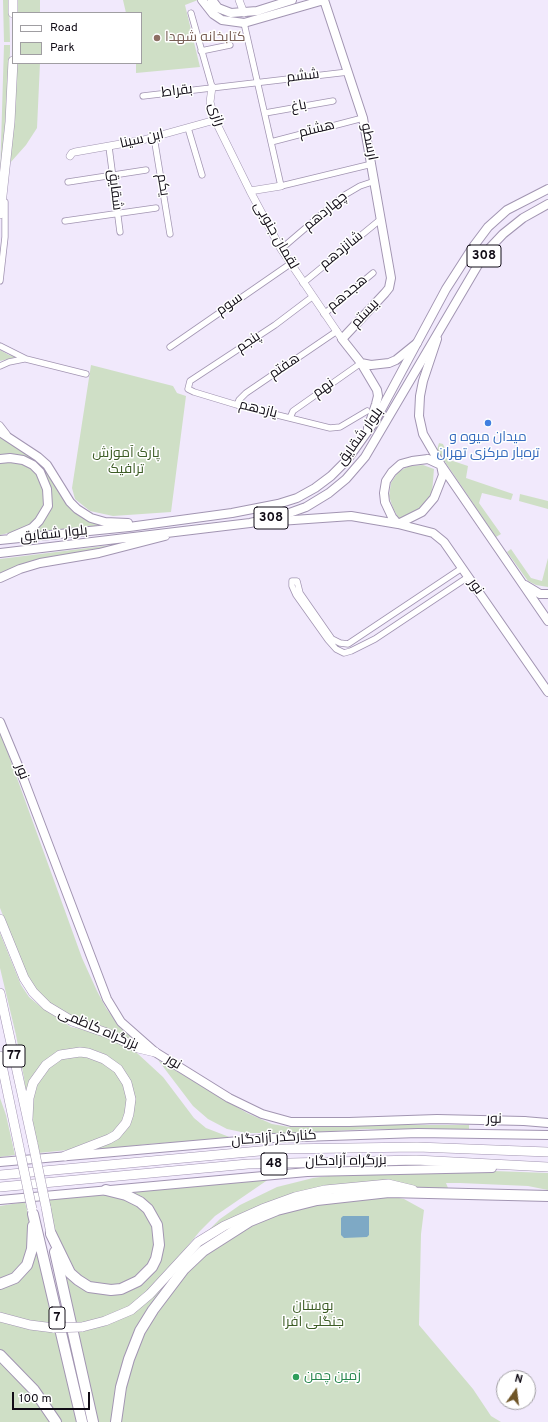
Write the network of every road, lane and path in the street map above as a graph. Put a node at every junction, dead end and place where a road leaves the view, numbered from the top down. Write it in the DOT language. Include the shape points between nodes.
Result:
graph roads {
  1 [pos="13,0"];
  2 [pos="202,0"];
  3 [pos="212,0"];
  4 [pos="239,0"];
  5 [pos="292,0"];
  6 [pos="324,0"];
  7 [pos="13,12"];
  8 [pos="191,13"];
  9 [pos="244,14"];
  10 [pos="244,23"];
  11 [pos="230,45"];
  12 [pos="201,51"];
  13 [pos="13,64"];
  14 [pos="348,72"];
  15 [pos="258,83"];
  16 [pos="212,87"];
  17 [pos="143,96"];
  18 [pos="333,101"];
  19 [pos="264,113"];
  20 [pos="364,118"];
  21 [pos="215,120"];
  22 [pos="188,128"];
  23 [pos="154,137"];
  24 [pos="271,142"];
  25 [pos="109,147"];
  26 [pos="70,156"];
  27 [pos="6,162"];
  28 [pos="372,164"];
  29 [pos="146,170"];
  30 [pos="202,175"];
  31 [pos="113,176"];
  32 [pos="375,181"];
  33 [pos="68,182"];
  34 [pos="281,186"];
  35 [pos="548,189"];
  36 [pos="250,191"];
  37 [pos="548,204"];
  38 [pos="156,208"];
  39 [pos="117,213"];
  40 [pos="0,214"];
  41 [pos="382,219"];
  42 [pos="65,221"];
  43 [pos="120,232"];
  44 [pos="170,234"];
  45 [pos="280,250"];
  46 [pos="290,264"];
  47 [pos="372,274"];
  48 [pos="0,281"];
  49 [pos="303,283"];
  50 [pos="389,288"];
  51 [pos="312,297"];
  52 [pos="324,314"];
  53 [pos="441,327"];
  54 [pos="337,331"];
  55 [pos="342,339"];
  56 [pos="418,342"];
  57 [pos="0,346"];
  58 [pos="170,346"];
  59 [pos="26,359"];
  60 [pos="362,363"];
  61 [pos="0,366"];
  62 [pos="86,374"];
  63 [pos="188,389"];
  64 [pos="237,405"];
  65 [pos="367,411"];
  66 [pos="290,418"];
  67 [pos="0,425"];
  68 [pos="0,432"];
  69 [pos="367,433"];
  70 [pos="10,439"];
  71 [pos="0,459"];
  72 [pos="440,462"];
  73 [pos="250,523"];
  74 [pos="148,524"];
  75 [pos="398,524"];
  76 [pos="179,532"];
  77 [pos="3,540"];
  78 [pos="4,553"];
  79 [pos="76,558"];
  80 [pos="462,568"];
  81 [pos="468,577"];
  82 [pos="0,578"];
  83 [pos="0,583"];
  84 [pos="522,584"];
  85 [pos="548,594"];
  86 [pos="548,621"];
  87 [pos="548,691"];
  88 [pos="0,722"];
  89 [pos="0,919"];
  90 [pos="0,994"];
  91 [pos="155,1052"];
  92 [pos="0,1056"];
  93 [pos="0,1092"];
  94 [pos="28,1119"];
  95 [pos="13,1121"];
  96 [pos="548,1122"];
  97 [pos="548,1135"];
  98 [pos="548,1152"];
  99 [pos="65,1156"];
  100 [pos="0,1162"];
  101 [pos="546,1166"];
  102 [pos="0,1174"];
  103 [pos="0,1187"];
  104 [pos="106,1190"];
  105 [pos="419,1191"];
  106 [pos="548,1196"];
  107 [pos="0,1200"];
  108 [pos="33,1212"];
  109 [pos="51,1234"];
  110 [pos="0,1284"];
  111 [pos="0,1317"];
  112 [pos="0,1355"];
  113 [pos="56,1422"];
  114 [pos="82,1422"];
  115 [pos="93,1422"];
  116 [pos="116,1422"];
  1 -- 7 [label="highway"];
  2 -- 10 [label="main road" via="213,14 222,20"];
  3 -- 9 [label="main road" via="218,8 231,14"];
  4 -- 9 [label="street"];
  5 -- 9 [label="main road"];
  6 -- 10 [label="main road"];
  6 -- 14 [label="main road, ارسطو"];
  8 -- 12 [label="street, رازی"];
  10 -- 15 [label="street"];
  11 -- 12 [label="street"];
  12 -- 16 [label="street, رازی"];
  13 -- 27 [label="highway"];
  14 -- 15 [label="street, ششم"];
  14 -- 20 [label="main road, ارسطو"];
  15 -- 16 [label="street, ششم"];
  15 -- 19 [label="street"];
  16 -- 17 [label="street, بقراط"];
  16 -- 21 [label="street, رازی" via="210,102"];
  18 -- 19 [label="street, باغ"];
  19 -- 24 [label="street"];
  20 -- 24 [label="street, هشتم"];
  20 -- 28 [label="main road, ارسطو"];
  21 -- 22 [label="street, ابن سینا"];
  21 -- 36 [label="street, رازی"];
  22 -- 23 [label="street, ابن سینا"];
  22 -- 30 [label="street"];
  23 -- 25 [label="street, ابن سینا"];
  23 -- 44 [label="street, یکم"];
  24 -- 34 [label="street"];
  25 -- 26 [label="street, ابن سینا" via="75,152"];
  25 -- 31 [label="street, شقایق"];
  27 -- 40 [label="highway"];
  27 -- 48 [label="street" via="5,237"];
  28 -- 32 [label="main road, ارسطو"];
  28 -- 34 [label="street"];
  29 -- 31 [label="street, یکم"];
  31 -- 33 [label="street, یکم"];
  31 -- 39 [label="street, شقایق"];
  32 -- 41 [label="main road, ارسطو"];
  32 -- 45 [label="street, چهاردهم" via="343,196"];
  34 -- 36 [label="street, لقمان جنوبی"];
  35 -- 56 [label="main road, بلوار شقایق" via="507,210 488,227 450,283"];
  36 -- 45 [label="street, لقمان جنوبی"];
  37 -- 53 [label="main road, بلوار شقایق / 308" via="523,218 485,253"];
  38 -- 39 [label="street"];
  39 -- 42 [label="street"];
  39 -- 43 [label="street, شقایق"];
  41 -- 49 [label="street, شانزدهم"];
  41 -- 50 [label="main road, ارسطو" via="391,278"];
  45 -- 46 [label="street, لقمان جنوبی"];
  46 -- 49 [label="street, لقمان جنوبی"];
  46 -- 58 [label="street, سوم"];
  47 -- 52 [label="street, هجدهم"];
  49 -- 51 [label="street, لقمان جنوبی"];
  50 -- 55 [label="main road, بیستم"];
  51 -- 52 [label="street, لقمان جنوبی"];
  51 -- 63 [label="street, پنجم" via="275,325 190,381"];
  52 -- 54 [label="street, لقمان جنوبی"];
  53 -- 72 [label="main road" via="423,381 419,416 423,434"];
  53 -- 73 [label="main road, بلوار شقایق / 308" via="365,457 346,479 306,507"];
  54 -- 55 [label="street, لقمان جنوبی"];
  54 -- 64 [label="street, هفتم" via="246,393"];
  55 -- 60 [label="main road, لقمان جنوبی"];
  56 -- 60 [label="main road" via="389,363"];
  56 -- 69 [label="main road, بلوار شقایق"];
  57 -- 59 [label="street"];
  59 -- 61 [label="street"];
  59 -- 62 [label="street"];
  60 -- 66 [label="street, نهم" via="293,411"];
  60 -- 69 [label="main road, لقمان جنوبی" via="374,382 378,396"];
  63 -- 64 [label="street, یازدهم"];
  64 -- 66 [label="street, یازدهم"];
  65 -- 66 [label="street, یازدهم" via="340,427 330,428"];
  67 -- 70 [label="street"];
  68 -- 70 [label="main road"];
  69 -- 74 [label="main road, بلوار شقایق / 308" via="331,476 297,498 278,504"];
  70 -- 74 [label="main road" via="47,465 70,502 84,514 105,522"];
  71 -- 77 [label="main road" via="16,459 33,465 46,482 48,498 48,506 32,528"];
  72 -- 75 [label="main road" via="443,475 431,504 416,516"];
  72 -- 75 [label="main road" via="428,459 401,464 389,476 384,487 385,502"];
  72 -- 84 [label="main road"];
  73 -- 75 [label="main road, نور" via="351,516"];
  73 -- 76 [label="main road, بلوار شقایق / 308"];
  74 -- 77 [label="main road, بلوار شقایق / 308"];
  75 -- 80 [label="main road, نور" via="438,535"];
  76 -- 78 [label="main road, بلوار شقایق / 308"];
  76 -- 79 [label="main road"];
  79 -- 82 [label="main road" via="34,565"];
  79 -- 83 [label="main road" via="22,572"];
  80 -- 81 [label="main road, نور"];
  80 -- 81 [label="street" via="348,644 332,639 300,593 297,581 292,580 292,586 328,640 336,649 344,652 352,651 375,639"];
  81 -- 87 [label="main road, نور"];
  84 -- 85 [label="main road" via="540,594"];
  84 -- 86 [label="main road"];
  88 -- 91 [label="main road, نور" via="106,999 121,1022"];
  89 -- 91 [label="highway, بزرگراه کاظمی" via="24,978 33,992 48,1006 72,1021 107,1033 138,1048"];
  90 -- 94 [label="highway, 77"];
  91 -- 96 [label="main road, نور" via="229,1098 262,1114 291,1122 437,1119"];
  92 -- 95 [label="highway, 77"];
  93 -- 95 [label="highway"];
  94 -- 99 [label="highway" via="33,1083 40,1070 56,1058 69,1053 88,1053 104,1058 118,1069 126,1083 130,1099 126,1123 109,1139"];
  94 -- 109 [label="highway, 77, bridge"];
  95 -- 108 [label="highway, 77, bridge"];
  97 -- 99 [label="main road, کنارگذر آزادگان" via="332,1135"];
  98 -- 102 [label="highway, بزرگراه آزادگان / 48" via="417,1147 281,1149"];
  99 -- 100 [label="main road, کنارگذر آزادگان"];
  101 -- 103 [label="highway, بزرگراه آزادگان / 48" via="416,1160 248,1164"];
  101 -- 104 [label="main road" via="307,1172"];
  104 -- 107 [label="main road"];
  104 -- 109 [label="highway" via="140,1202 151,1212 157,1225 159,1245 156,1259 138,1281 121,1289 89,1287 70,1273"];
  105 -- 106 [label="highway"];
  105 -- 111 [label="highway, bridge" via="388,1184 343,1188 295,1197 262,1209 224,1226 198,1242 150,1294 131,1310 110,1320 82,1327 54,1328"];
  105 -- 116 [label="highway" via="364,1194 291,1206 250,1221 203,1251 166,1290 140,1331 125,1370"];
  108 -- 110 [label="highway" via="32,1249 29,1260 19,1275"];
  108 -- 114 [label="highway, 7"];
  109 -- 115 [label="highway, 7"];
  112 -- 113 [label="highway" via="34,1390"];
}
